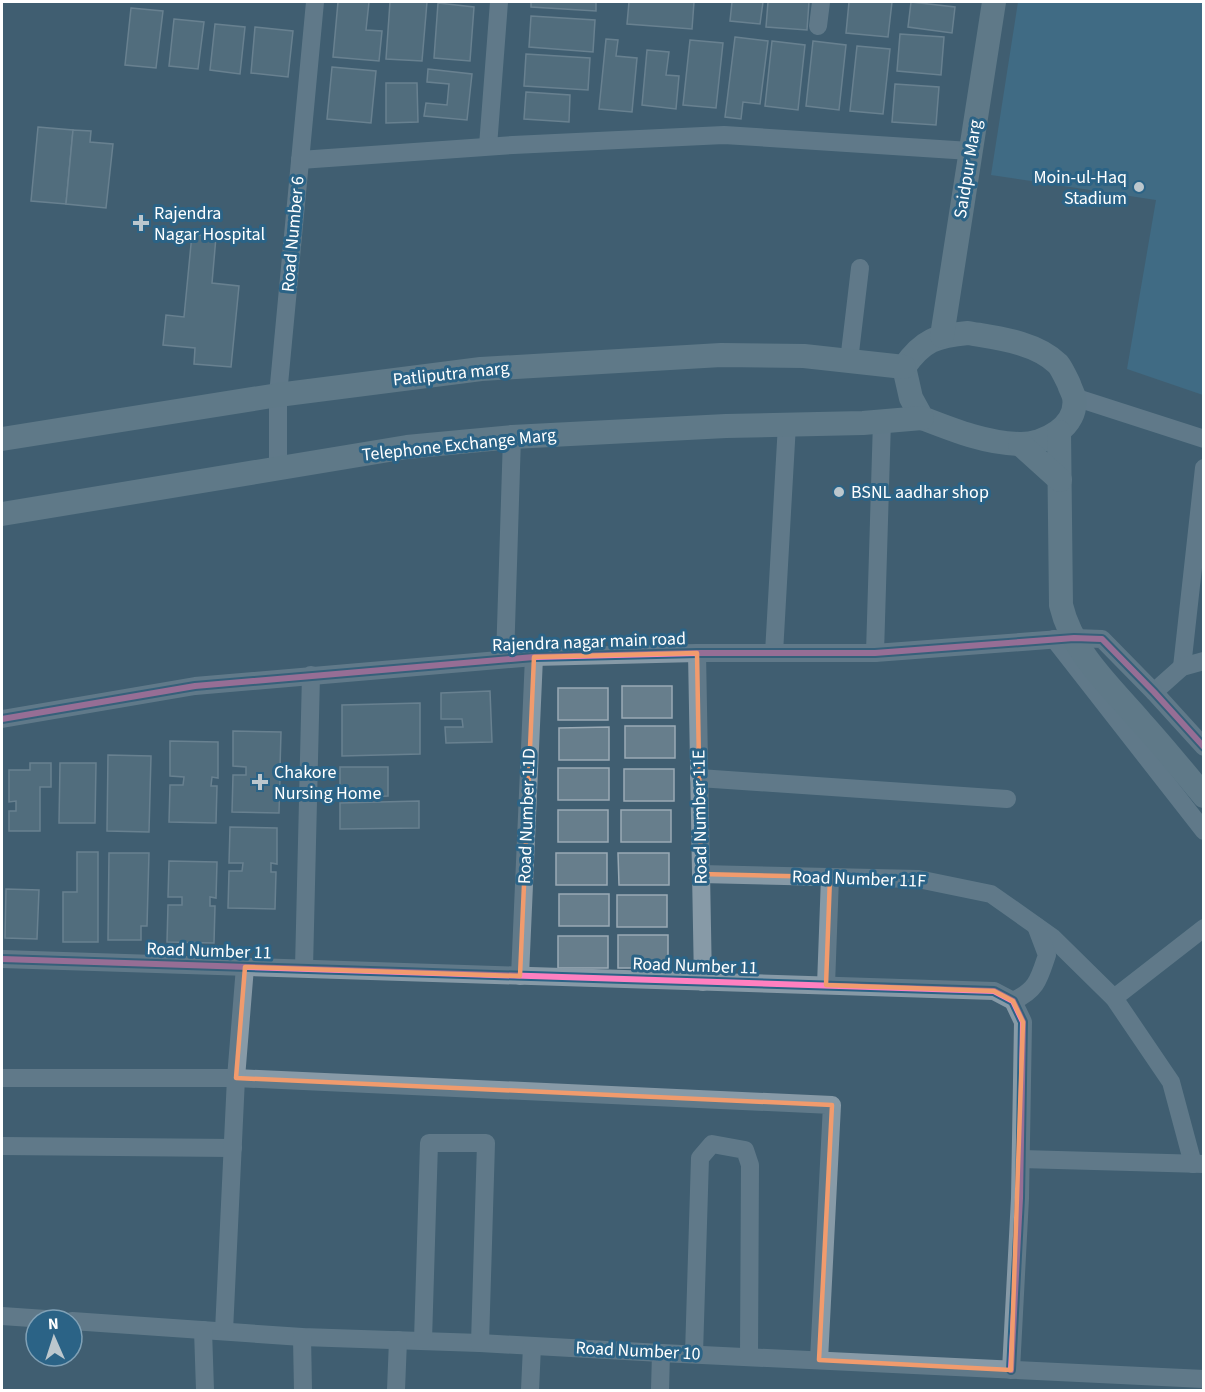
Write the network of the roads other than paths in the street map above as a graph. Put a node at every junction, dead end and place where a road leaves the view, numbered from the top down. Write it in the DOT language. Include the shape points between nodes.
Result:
graph roads {
  1 [pos="315,2"];
  2 [pos="499,2"];
  3 [pos="821,2"];
  4 [pos="994,2"];
  5 [pos="818,26"];
  6 [pos="488,146"];
  7 [pos="970,151"];
  8 [pos="300,160"];
  9 [pos="860,268"];
  10 [pos="942,336"];
  11 [pos="849,361"];
  12 [pos="904,367"];
  13 [pos="278,395"];
  14 [pos="1074,397"];
  15 [pos="922,418"];
  16 [pos="882,421"];
  17 [pos="787,424"];
  18 [pos="1059,432"];
  19 [pos="512,437"];
  20 [pos="2,439"];
  21 [pos="1203,439"];
  22 [pos="1020,444"];
  23 [pos="278,468"];
  24 [pos="1203,468"];
  25 [pos="1060,480"];
  26 [pos="2,514"];
  27 [pos="1069,643"];
  28 [pos="697,653"];
  29 [pos="774,653"];
  30 [pos="875,653"];
  31 [pos="534,657"];
  32 [pos="505,659"];
  33 [pos="1203,661"];
  34 [pos="1182,667"];
  35 [pos="311,675"];
  36 [pos="1154,692"];
  37 [pos="2,719"];
  38 [pos="1203,747"];
  39 [pos="699,778"];
  40 [pos="1203,796"];
  41 [pos="1007,799"];
  42 [pos="1203,831"];
  43 [pos="701,874"];
  44 [pos="830,877"];
  45 [pos="1036,926"];
  46 [pos="1203,927"];
  47 [pos="2,959"];
  48 [pos="245,967"];
  49 [pos="304,968"];
  50 [pos="520,976"];
  51 [pos="702,982"];
  52 [pos="825,986"];
  53 [pos="1114,998"];
  54 [pos="1013,1001"];
  55 [pos="2,1078"];
  56 [pos="236,1078"];
  57 [pos="2,1146"];
  58 [pos="233,1148"];
  59 [pos="1021,1160"];
  60 [pos="1198,1164"];
  61 [pos="2,1316"];
  62 [pos="24,1318"];
  63 [pos="84,1322"];
  64 [pos="203,1330"];
  65 [pos="224,1331"];
  66 [pos="302,1337"];
  67 [pos="398,1340"];
  68 [pos="423,1340"];
  69 [pos="480,1343"];
  70 [pos="532,1346"];
  71 [pos="661,1353"];
  72 [pos="694,1354"];
  73 [pos="749,1356"];
  74 [pos="819,1360"];
  75 [pos="1011,1370"];
  76 [pos="1203,1379"];
  77 [pos="205,1390"];
  78 [pos="303,1390"];
  79 [pos="396,1390"];
  80 [pos="530,1390"];
  81 [pos="660,1390"];
  1 -- 8 [label="street, Road Number 6"];
  2 -- 6 [label="street"];
  3 -- 5 [label="street"];
  4 -- 7 [label="main road, Saidpur Marg"];
  6 -- 7 [label="street" via="724,135"];
  6 -- 8 [label="street"];
  7 -- 10 [label="main road, Saidpur Marg"];
  8 -- 13 [label="street, Road Number 6"];
  9 -- 11 [label="street"];
  10 -- 12 [label="main road" via="927,342"];
  10 -- 14 [label="main road" via="968,333 1036,350 1058,364"];
  11 -- 12 [label="main road, Patliputra marg"];
  11 -- 13 [label="main road, Patliputra marg" via="721,354 481,369"];
  12 -- 15 [label="main road" via="911,398"];
  13 -- 20 [label="main road, Patliputra marg"];
  13 -- 23 [label="street, Road Number 6"];
  14 -- 18 [label="main road" via="1071,418"];
  14 -- 21 [label="street"];
  15 -- 16 [label="main road, Telephone Exchange Marg"];
  15 -- 22 [label="main road" via="968,436"];
  16 -- 17 [label="main road, Telephone Exchange Marg"];
  16 -- 30 [label="street"];
  17 -- 19 [label="main road, Telephone Exchange Marg"];
  17 -- 29 [label="street"];
  18 -- 22 [label="main road"];
  18 -- 25 [label="main road"];
  19 -- 23 [label="main road, Telephone Exchange Marg" via="407,447"];
  19 -- 32 [label="street"];
  22 -- 25 [label="main road"];
  23 -- 26 [label="main road, Telephone Exchange Marg"];
  24 -- 34 [label="street"];
  25 -- 27 [label="main road" via="1061,605"];
  27 -- 30 [label="street, Rajendra nagar main road"];
  27 -- 36 [label="street, Rajendra nagar main road" via="1102,639"];
  27 -- 40 [label="main road" via="1173,757"];
  27 -- 42 [label="street"];
  28 -- 29 [label="street, Rajendra nagar main road"];
  28 -- 31 [label="street, Rajendra nagar main road"];
  28 -- 39 [label="street, Road Number 11E"];
  29 -- 30 [label="street, Rajendra nagar main road"];
  31 -- 32 [label="street, Rajendra nagar main road"];
  31 -- 50 [label="street, Road Number 11D"];
  32 -- 35 [label="street, Rajendra nagar main road"];
  33 -- 34 [label="street"];
  34 -- 36 [label="street"];
  35 -- 37 [label="street, Rajendra nagar main road" via="195,686"];
  35 -- 49 [label="street"];
  36 -- 38 [label="street, Rajendra nagar main road"];
  39 -- 41 [label="street"];
  39 -- 43 [label="street, Road Number 11E"];
  43 -- 44 [label="street, Road Number 11F"];
  43 -- 51 [label="street, Road Number 11E"];
  44 -- 45 [label="street, Road Number 11F" via="918,879 991,894"];
  44 -- 52 [label="street"];
  45 -- 53 [label="street, Road Number 11F"];
  45 -- 54 [label="street" via="1047,955 1029,994"];
  46 -- 53 [label="street"];
  47 -- 48 [label="street, Road Number 11"];
  48 -- 49 [label="street, Road Number 11"];
  48 -- 56 [label="street"];
  49 -- 50 [label="street, Road Number 11"];
  50 -- 51 [label="street, Road Number 11"];
  51 -- 52 [label="street, Road Number 11"];
  52 -- 54 [label="street, Road Number 11" via="994,991"];
  53 -- 60 [label="street, Road Number 11F" via="1171,1082"];
  54 -- 59 [label="street" via="1023,1022"];
  55 -- 56 [label="street"];
  56 -- 58 [label="street"];
  56 -- 74 [label="street" via="832,1105"];
  57 -- 58 [label="street"];
  58 -- 65 [label="street"];
  59 -- 60 [label="street"];
  59 -- 75 [label="street"];
  61 -- 62 [label="street"];
  63 -- 64 [label="street, Road Number 10"];
  64 -- 65 [label="street, Road Number 10"];
  64 -- 77 [label="street"];
  65 -- 66 [label="street, Road Number 10"];
  66 -- 67 [label="street, Road Number 10"];
  66 -- 78 [label="street"];
  67 -- 68 [label="street, Road Number 10"];
  67 -- 79 [label="street"];
  68 -- 69 [label="street, Road Number 10"];
  68 -- 69 [label="street" via="429,1143 486,1143"];
  69 -- 70 [label="street, Road Number 10"];
  70 -- 71 [label="street, Road Number 10"];
  70 -- 80 [label="street"];
  71 -- 72 [label="street, Road Number 10"];
  71 -- 81 [label="street"];
  72 -- 73 [label="street, Road Number 10"];
  72 -- 73 [label="street" via="700,1158 712,1144 745,1150 750,1165"];
  73 -- 74 [label="street, Road Number 10"];
  74 -- 75 [label="street, Road Number 10"];
  75 -- 76 [label="street, Road Number 10"];
}
